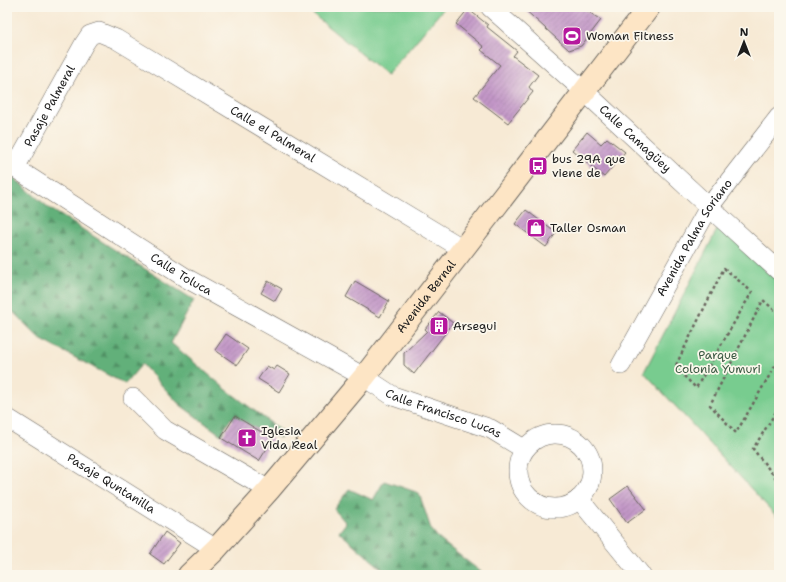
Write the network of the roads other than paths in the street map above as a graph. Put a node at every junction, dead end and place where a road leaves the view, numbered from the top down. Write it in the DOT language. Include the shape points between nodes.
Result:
graph roads {
  1 [pos="490,7"];
  2 [pos="649,7"];
  3 [pos="84,44"];
  4 [pos="584,91"];
  5 [pos="779,116"];
  6 [pos="11,163"];
  7 [pos="709,208"];
  8 [pos="464,249"];
  9 [pos="779,271"];
  10 [pos="621,365"];
  11 [pos="364,378"];
  12 [pos="133,398"];
  13 [pos="7,418"];
  14 [pos="524,449"];
  15 [pos="269,490"];
  16 [pos="579,499"];
  17 [pos="216,550"];
  18 [pos="189,575"];
  19 [pos="641,575"];
  1 -- 4 [label="street, Calle Camagüey"];
  2 -- 4 [label="main road, Avenida Bernal"];
  3 -- 6 [label="street, Pasaje Palmeral"];
  3 -- 8 [label="street, Calle el Palmeral" via="90,35 100,32 116,39"];
  4 -- 7 [label="street, Calle Camagüey"];
  4 -- 8 [label="main road, Avenida Bernal"];
  5 -- 7 [label="street, Avenida Palma Soriano"];
  6 -- 11 [label="street, Calle Toluca" via="186,278"];
  7 -- 9 [label="street, Calle Camagüey"];
  7 -- 10 [label="street, Avenida Palma Soriano"];
  8 -- 11 [label="main road, Avenida Bernal"];
  11 -- 14 [label="street, Calle Francisco Lucas" via="393,396 491,430"];
  11 -- 15 [label="main road, Avenida Bernal"];
  12 -- 15 [label="street" via="165,430"];
  13 -- 17 [label="street, Pasaje Quntanilla"];
  14 -- 16 [label="street" via="519,460 518,472 520,484 526,495 547,507 559,508"];
  14 -- 16 [label="street" via="543,435 554,433 576,439 590,456 592,467 592,478 588,488"];
  15 -- 17 [label="main road, Avenida Bernal"];
  16 -- 19 [label="street"];
  17 -- 18 [label="main road, Avenida Bernal"];
}
